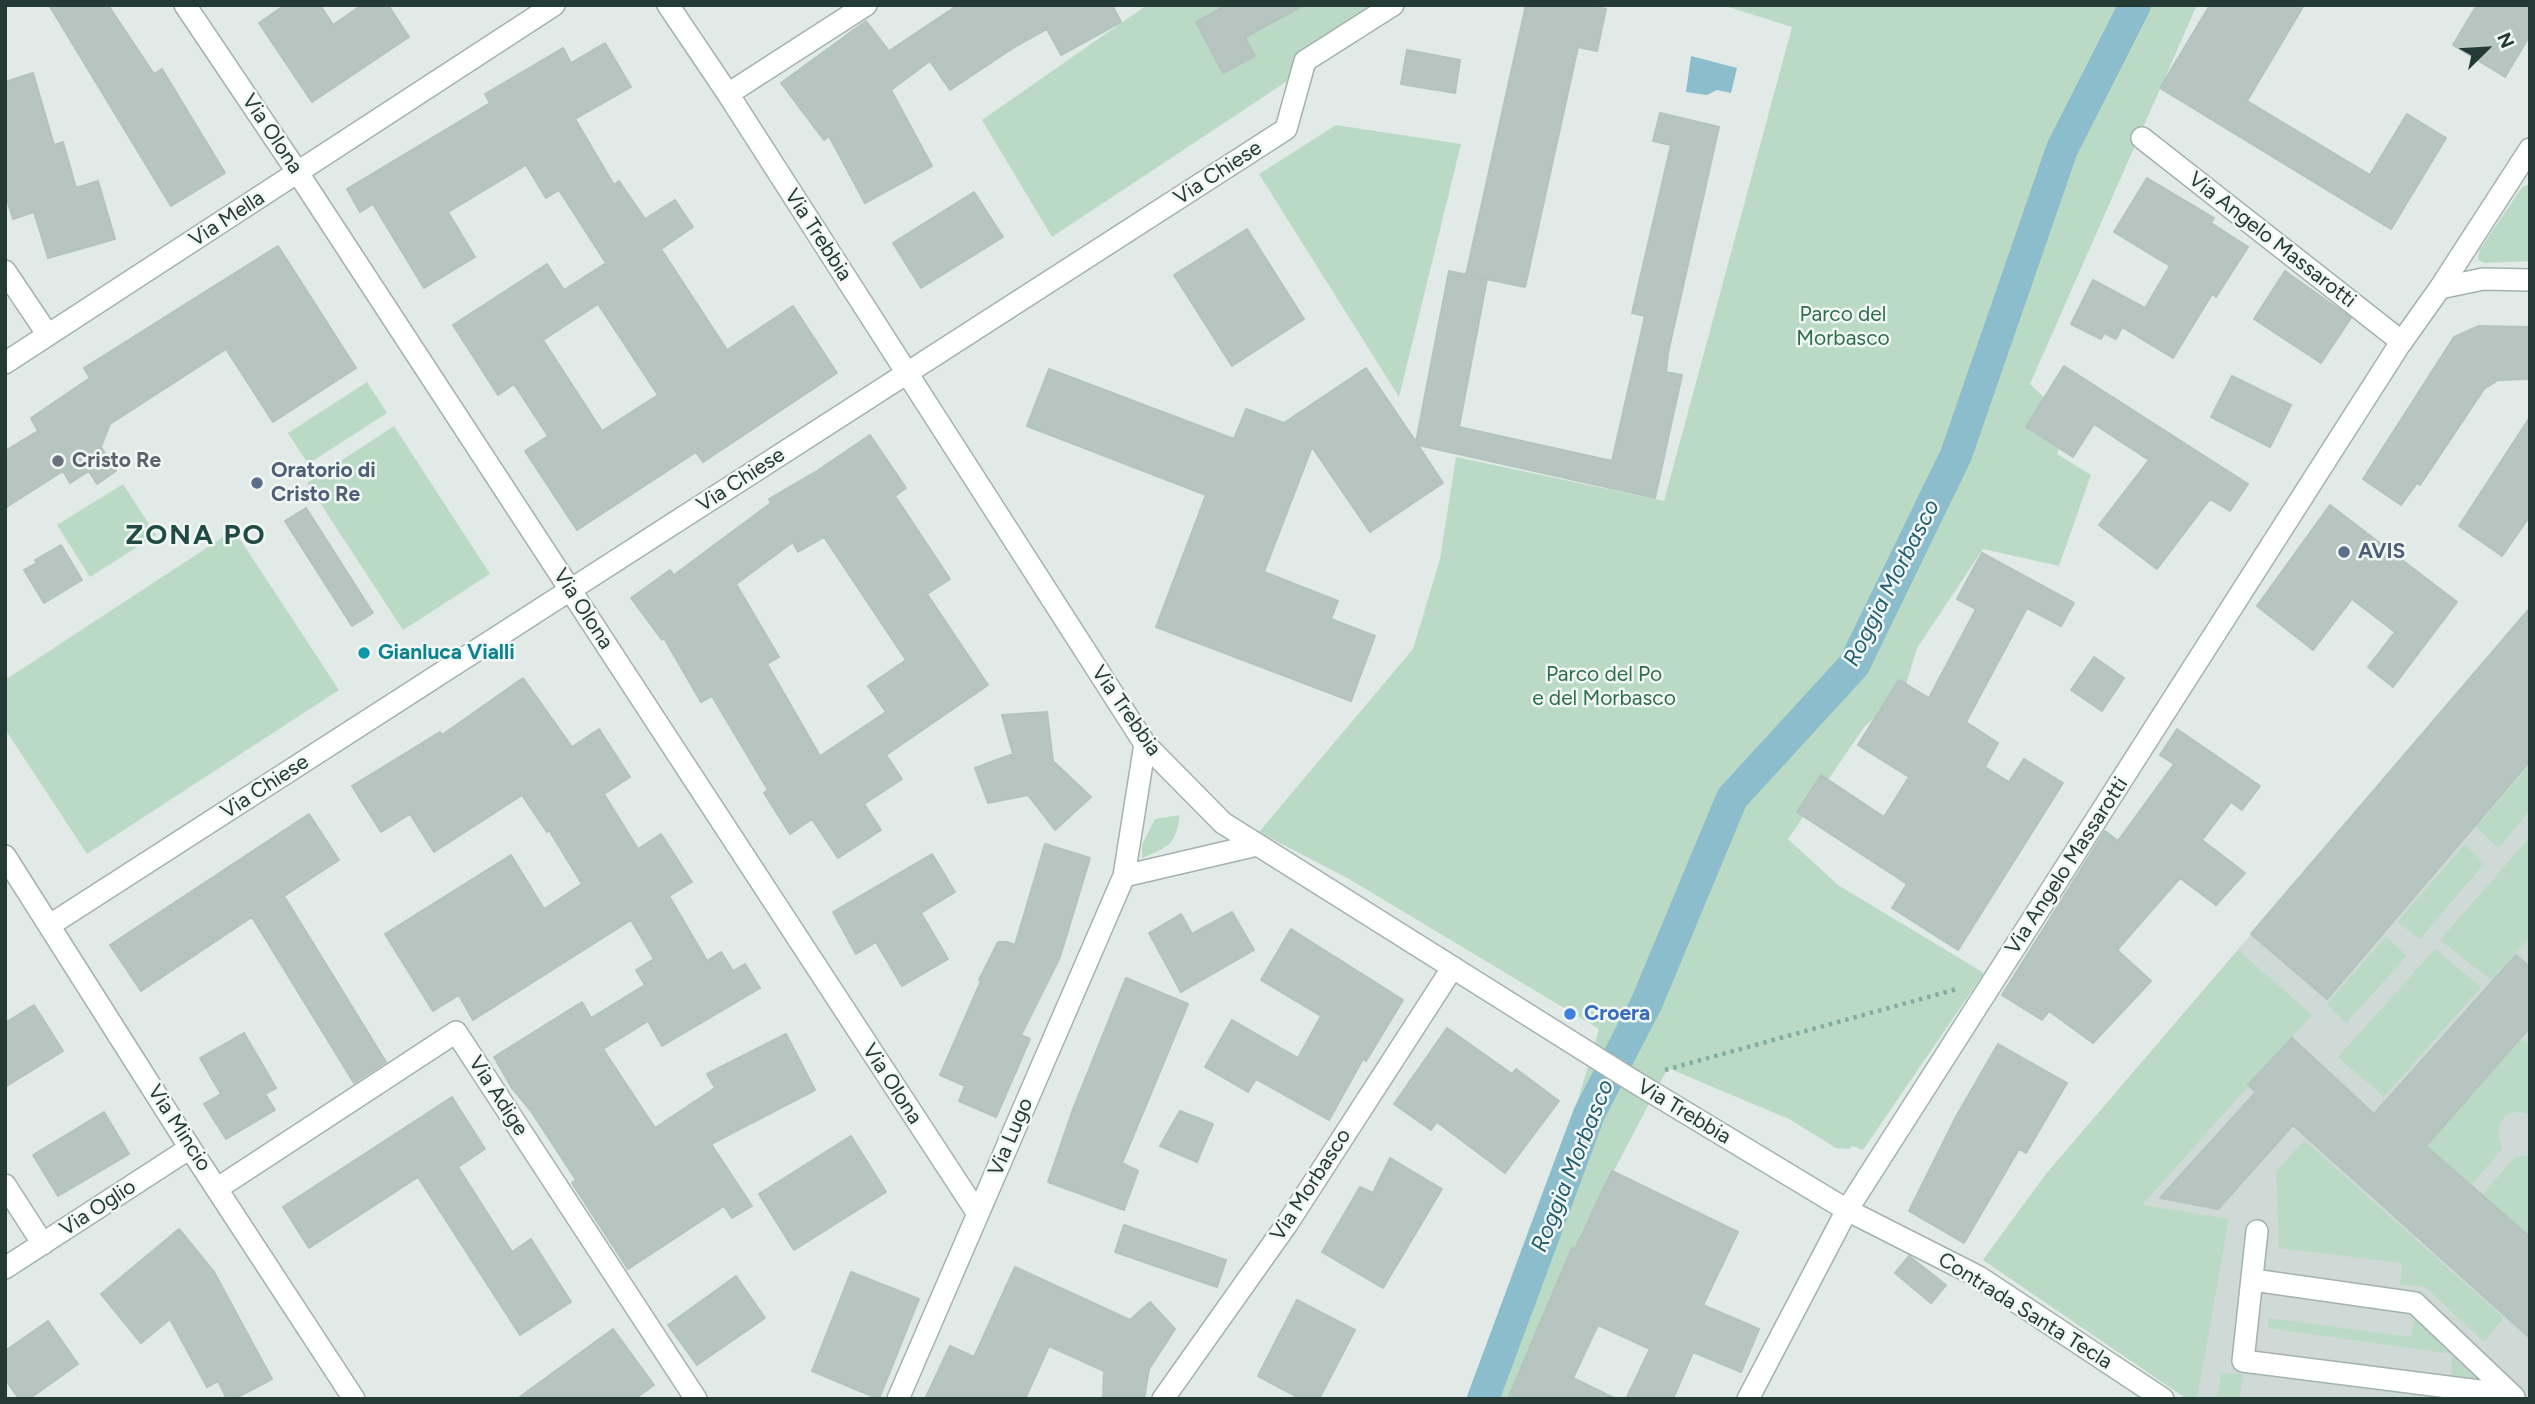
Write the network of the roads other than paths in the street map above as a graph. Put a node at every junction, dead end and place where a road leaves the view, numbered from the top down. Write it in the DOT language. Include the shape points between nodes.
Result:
graph roads {
  1 [pos="185,5"];
  2 [pos="554,5"];
  3 [pos="668,5"];
  4 [pos="866,5"];
  5 [pos="1393,5"];
  6 [pos="727,94"];
  7 [pos="2142,138"];
  8 [pos="2530,149"];
  9 [pos="298,173"];
  10 [pos="5,271"];
  11 [pos="2530,280"];
  12 [pos="2441,288"];
  13 [pos="48,335"];
  14 [pos="2402,342"];
  15 [pos="5,363"];
  16 [pos="907,373"];
  17 [pos="570,590"];
  18 [pos="1145,744"];
  19 [pos="1257,845"];
  20 [pos="5,856"];
  21 [pos="1124,876"];
  22 [pos="50,925"];
  23 [pos="1453,967"];
  24 [pos="190,1148"];
  25 [pos="5,1185"];
  26 [pos="218,1188"];
  27 [pos="1847,1210"];
  28 [pos="978,1214"];
  29 [pos="2257,1231"];
  30 [pos="43,1244"];
  31 [pos="5,1268"];
  32 [pos="2253,1280"];
  33 [pos="2512,1398"];
  34 [pos="354,1399"];
  35 [pos="696,1399"];
  36 [pos="898,1399"];
  37 [pos="1163,1399"];
  38 [pos="1748,1399"];
  39 [pos="2163,1399"];
  1 -- 9 [label="street, Via Olona"];
  2 -- 9 [label="street, Via Mella"];
  3 -- 6 [label="street, Via Trebbia"];
  4 -- 6 [label="street"];
  5 -- 16 [label="street, Via Chiese" via="1305,61 1286,129"];
  6 -- 16 [label="street, Via Trebbia"];
  7 -- 14 [label="street, Via Angelo Massarotti"];
  8 -- 12 [label="street, Via Angelo Massarotti"];
  9 -- 13 [label="street, Via Mella"];
  9 -- 17 [label="street, Via Olona"];
  10 -- 13 [label="street"];
  11 -- 12 [label="street" via="2483,279"];
  12 -- 14 [label="street, Via Angelo Massarotti"];
  13 -- 15 [label="street, Via Mella"];
  14 -- 27 [label="street, Via Angelo Massarotti"];
  16 -- 17 [label="street, Via Chiese"];
  16 -- 18 [label="street, Via Trebbia"];
  17 -- 22 [label="street, Via Chiese"];
  17 -- 28 [label="street, Via Olona"];
  18 -- 19 [label="street, Via Trebbia" via="1223,823"];
  18 -- 21 [label="street, Via Lugo"];
  19 -- 21 [label="street"];
  19 -- 23 [label="street, Via Trebbia"];
  20 -- 22 [label="street, Via Mincio"];
  21 -- 28 [label="street, Via Lugo"];
  22 -- 24 [label="street, Via Mincio"];
  23 -- 27 [label="street, Via Trebbia"];
  23 -- 37 [label="street, Via Morbasco" via="1287,1224"];
  24 -- 26 [label="street, Via Mincio"];
  24 -- 30 [label="street, Via Oglio"];
  25 -- 30 [label="street"];
  26 -- 34 [label="street, Via Mincio"];
  26 -- 35 [label="street, Via Adige" via="456,1032"];
  27 -- 38 [label="street, Via Angelo Massarotti"];
  27 -- 39 [label="street, Contrada Santa Tecla" via="1979,1277"];
  28 -- 36 [label="street, Via Lugo"];
  29 -- 32 [label="street"];
  30 -- 31 [label="street, Via Oglio"];
  32 -- 33 [label="street" via="2415,1303"];
  32 -- 33 [label="street" via="2244,1361"];
}
